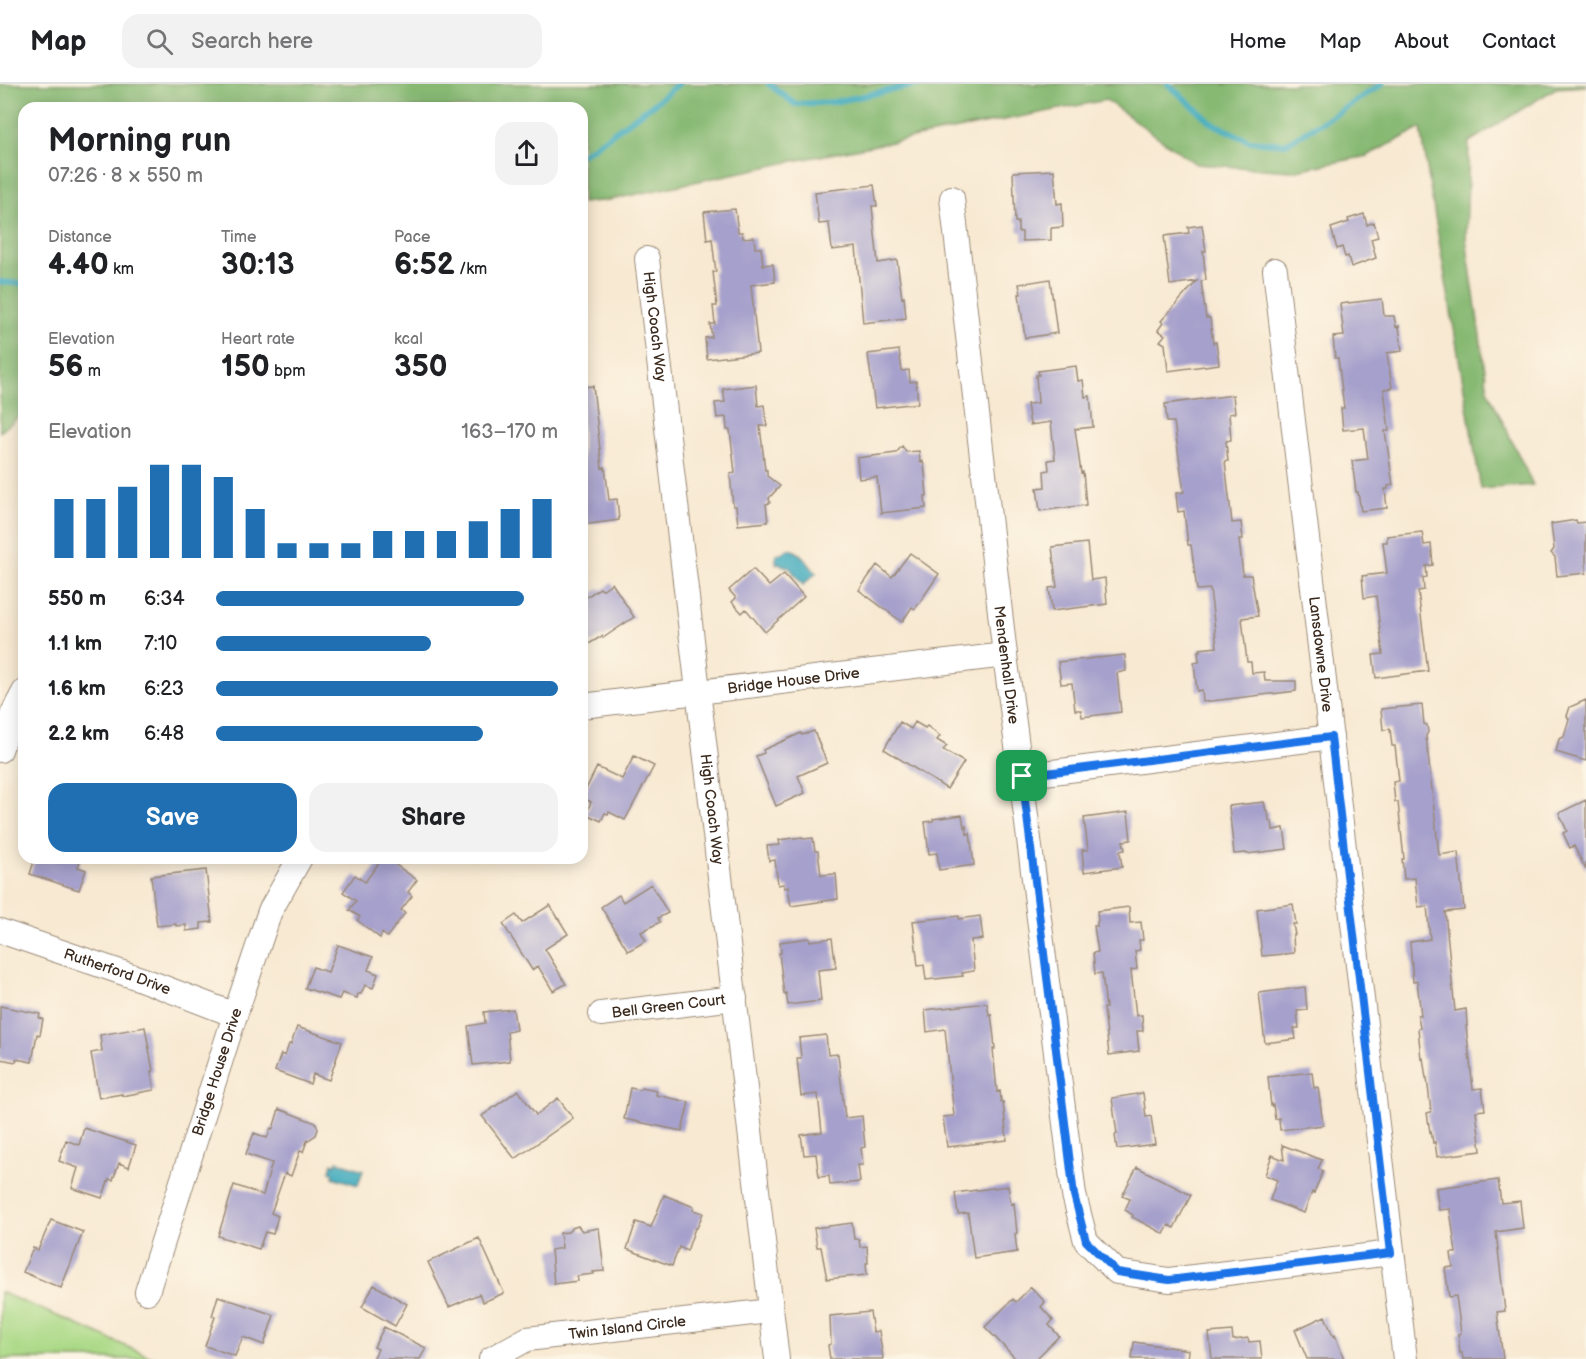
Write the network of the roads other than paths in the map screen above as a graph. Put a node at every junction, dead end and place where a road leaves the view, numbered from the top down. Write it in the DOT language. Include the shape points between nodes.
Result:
graph roads {
  1 [pos="952,198"];
  2 [pos="647,259"];
  3 [pos="1275,270"];
  4 [pos="1005,655"];
  5 [pos="698,692"];
  6 [pos="18,703"];
  7 [pos="588,705"];
  8 [pos="1331,737"];
  9 [pos="0,750"];
  10 [pos="1022,776"];
  11 [pos="297,864"];
  12 [pos="0,931"];
  13 [pos="735,998"];
  14 [pos="601,1014"];
  15 [pos="235,1015"];
  16 [pos="1391,1253"];
  17 [pos="147,1292"];
  18 [pos="771,1311"];
  19 [pos="491,1359"];
  20 [pos="777,1359"];
  21 [pos="1405,1359"];
  1 -- 4 [label="street, Mendenhall Drive"];
  2 -- 5 [label="street, High Coach Way"];
  3 -- 8 [label="street, Lansdowne Drive"];
  4 -- 5 [label="street, Bridge House Drive"];
  4 -- 10 [label="street, Mendenhall Drive"];
  5 -- 7 [label="street, Bridge House Drive"];
  5 -- 13 [label="street, High Coach Way"];
  6 -- 9 [label="street"];
  8 -- 10 [label="street"];
  8 -- 16 [label="street, Lansdowne Drive"];
  10 -- 16 [label="street, Mendenhall Drive" via="1074,1195 1086,1241 1117,1272 1169,1280"];
  11 -- 15 [label="street, Bridge House Drive" via="270,911"];
  12 -- 15 [label="street, Rutherford Drive"];
  13 -- 14 [label="street, Bell Green Court"];
  13 -- 18 [label="street, High Coach Way"];
  15 -- 17 [label="street, Bridge House Drive"];
  16 -- 21 [label="street, Lansdowne Drive"];
  18 -- 19 [label="street, Twin Island Circle" via="527,1339"];
  18 -- 20 [label="street, High Coach Way"];
}
